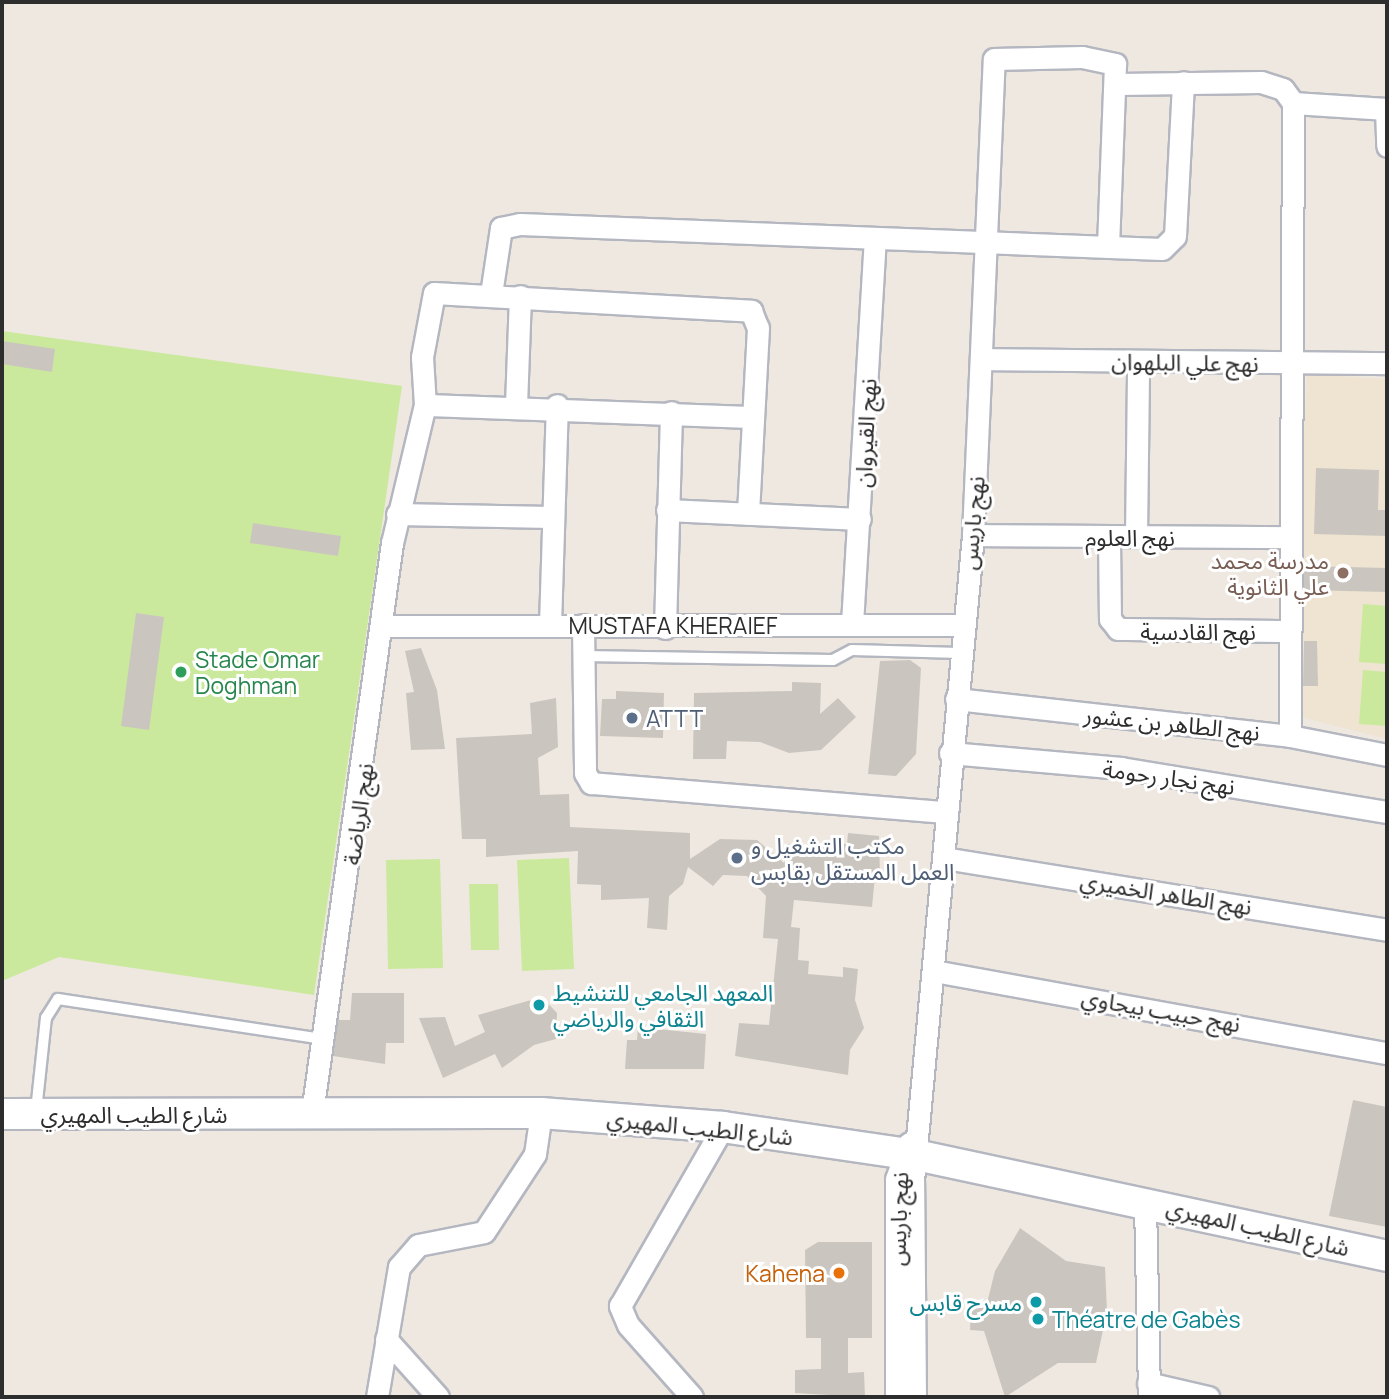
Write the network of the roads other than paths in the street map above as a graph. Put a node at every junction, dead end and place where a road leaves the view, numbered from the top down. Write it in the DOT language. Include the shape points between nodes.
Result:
graph roads {
  1 [pos="1183,82"];
  2 [pos="1118,83"];
  3 [pos="1293,103"];
  4 [pos="1387,109"];
  5 [pos="1387,146"];
  6 [pos="875,241"];
  7 [pos="988,244"];
  8 [pos="1108,247"];
  9 [pos="491,294"];
  10 [pos="520,296"];
  11 [pos="983,359"];
  12 [pos="1138,361"];
  13 [pos="1289,363"];
  14 [pos="1387,363"];
  15 [pos="425,405"];
  16 [pos="516,405"];
  17 [pos="557,405"];
  18 [pos="671,412"];
  19 [pos="753,417"];
  20 [pos="667,510"];
  21 [pos="397,514"];
  22 [pos="748,514"];
  23 [pos="551,517"];
  24 [pos="860,519"];
  25 [pos="973,535"];
  26 [pos="1136,537"];
  27 [pos="1287,537"];
  28 [pos="1108,539"];
  29 [pos="852,624"];
  30 [pos="550,625"];
  31 [pos="583,625"];
  32 [pos="963,625"];
  33 [pos="384,626"];
  34 [pos="665,628"];
  35 [pos="1288,631"];
  36 [pos="960,653"];
  37 [pos="583,656"];
  38 [pos="956,699"];
  39 [pos="1290,736"];
  40 [pos="950,753"];
  41 [pos="1387,755"];
  42 [pos="947,812"];
  43 [pos="1387,812"];
  44 [pos="944,858"];
  45 [pos="1387,930"];
  46 [pos="934,971"];
  47 [pos="322,1040"];
  48 [pos="1387,1052"];
  49 [pos="312,1113"];
  50 [pos="541,1113"];
  51 [pos="2,1114"];
  52 [pos="36,1114"];
  53 [pos="723,1127"];
  54 [pos="912,1146"];
  55 [pos="1145,1202"];
  56 [pos="1387,1256"];
  57 [pos="386,1339"];
  58 [pos="1149,1390"];
  59 [pos="377,1397"];
  60 [pos="438,1397"];
  61 [pos="692,1397"];
  62 [pos="896,1397"];
  63 [pos="915,1397"];
  64 [pos="1208,1397"];
  1 -- 2 [label="street"];
  1 -- 3 [label="street" via="1273,84"];
  1 -- 8 [label="street" via="1175,236 1163,249"];
  2 -- 7 [label="street, نهج باريس" via="1109,58 993,60"];
  2 -- 8 [label="street"];
  3 -- 4 [label="street"];
  3 -- 13 [label="street"];
  4 -- 5 [label="street"];
  6 -- 7 [label="street"];
  6 -- 9 [label="street" via="504,225"];
  6 -- 24 [label="street, نهج القيروان"];
  7 -- 8 [label="street"];
  7 -- 11 [label="street, نهج باريس"];
  9 -- 10 [label="street"];
  9 -- 15 [label="street, نهج الرياضة" via="434,293 422,357"];
  10 -- 16 [label="street"];
  10 -- 19 [label="street" via="746,308 758,328"];
  11 -- 12 [label="street, نهج علي البلهوان"];
  11 -- 25 [label="street, نهج باريس"];
  12 -- 13 [label="street, نهج علي البلهوان"];
  12 -- 26 [label="street"];
  13 -- 14 [label="street, نهج علي البلهوان"];
  13 -- 27 [label="street"];
  15 -- 16 [label="street"];
  15 -- 21 [label="street, نهج الرياضة"];
  16 -- 17 [label="street"];
  17 -- 18 [label="street"];
  17 -- 23 [label="street"];
  18 -- 19 [label="street"];
  18 -- 20 [label="street"];
  19 -- 22 [label="street"];
  20 -- 22 [label="street"];
  20 -- 34 [label="street"];
  21 -- 23 [label="street"];
  21 -- 33 [label="street, نهج الرياضة"];
  22 -- 24 [label="street"];
  23 -- 30 [label="street"];
  24 -- 29 [label="street, نهج القيروان"];
  25 -- 28 [label="street, نهج العلوم"];
  25 -- 32 [label="street, نهج باريس"];
  26 -- 27 [label="street, نهج العلوم"];
  26 -- 28 [label="street, نهج العلوم"];
  27 -- 35 [label="street"];
  28 -- 35 [label="street, نهج القادسية" via="1110,619 1118,629"];
  29 -- 32 [label="street, MUSTAFA KHERAIEF"];
  29 -- 34 [label="street, MUSTAFA KHERAIEF"];
  30 -- 31 [label="street, MUSTAFA KHERAIEF"];
  30 -- 33 [label="street, MUSTAFA KHERAIEF"];
  31 -- 34 [label="street, MUSTAFA KHERAIEF"];
  31 -- 37 [label="street"];
  32 -- 36 [label="street, نهج باريس"];
  33 -- 47 [label="street, نهج الرياضة"];
  35 -- 39 [label="street"];
  36 -- 37 [label="lane" via="852,650 833,660"];
  36 -- 38 [label="street, نهج باريس"];
  37 -- 42 [label="street" via="585,773 591,783"];
  38 -- 39 [label="street, نهج الطاهر بن عشور"];
  38 -- 40 [label="street, نهج باريس"];
  39 -- 41 [label="street, نهج الطاهر بن عشور"];
  40 -- 42 [label="street, نهج باريس"];
  40 -- 43 [label="street, نهج نجار رحومة" via="1121,768"];
  42 -- 44 [label="street, نهج باريس"];
  44 -- 45 [label="street, نهج الطاهر الخميري"];
  44 -- 46 [label="street, نهج باريس"];
  46 -- 48 [label="street, نهج حبيب بيجاوي"];
  46 -- 54 [label="street, نهج باريس"];
  47 -- 49 [label="street, نهج الرياضة"];
  47 -- 52 [label="lane" via="58,999 46,1018"];
  49 -- 50 [label="street, شارع الطيب المهيري"];
  49 -- 52 [label="street, شارع الطيب المهيري"];
  50 -- 53 [label="street, شارع الطيب المهيري"];
  50 -- 57 [label="street" via="535,1154 484,1232 418,1245 408,1254 394,1282"];
  51 -- 52 [label="street, شارع الطيب المهيري"];
  53 -- 54 [label="street, شارع الطيب المهيري"];
  53 -- 61 [label="street" via="620,1306 628,1325"];
  54 -- 55 [label="street, شارع الطيب المهيري"];
  54 -- 62 [label="street, نهج باريس" via="896,1179"];
  54 -- 63 [label="street, نهج باريس"];
  55 -- 56 [label="street, شارع الطيب المهيري"];
  55 -- 58 [label="street"];
  57 -- 59 [label="street"];
  57 -- 60 [label="street"];
  58 -- 64 [label="street"];
}
